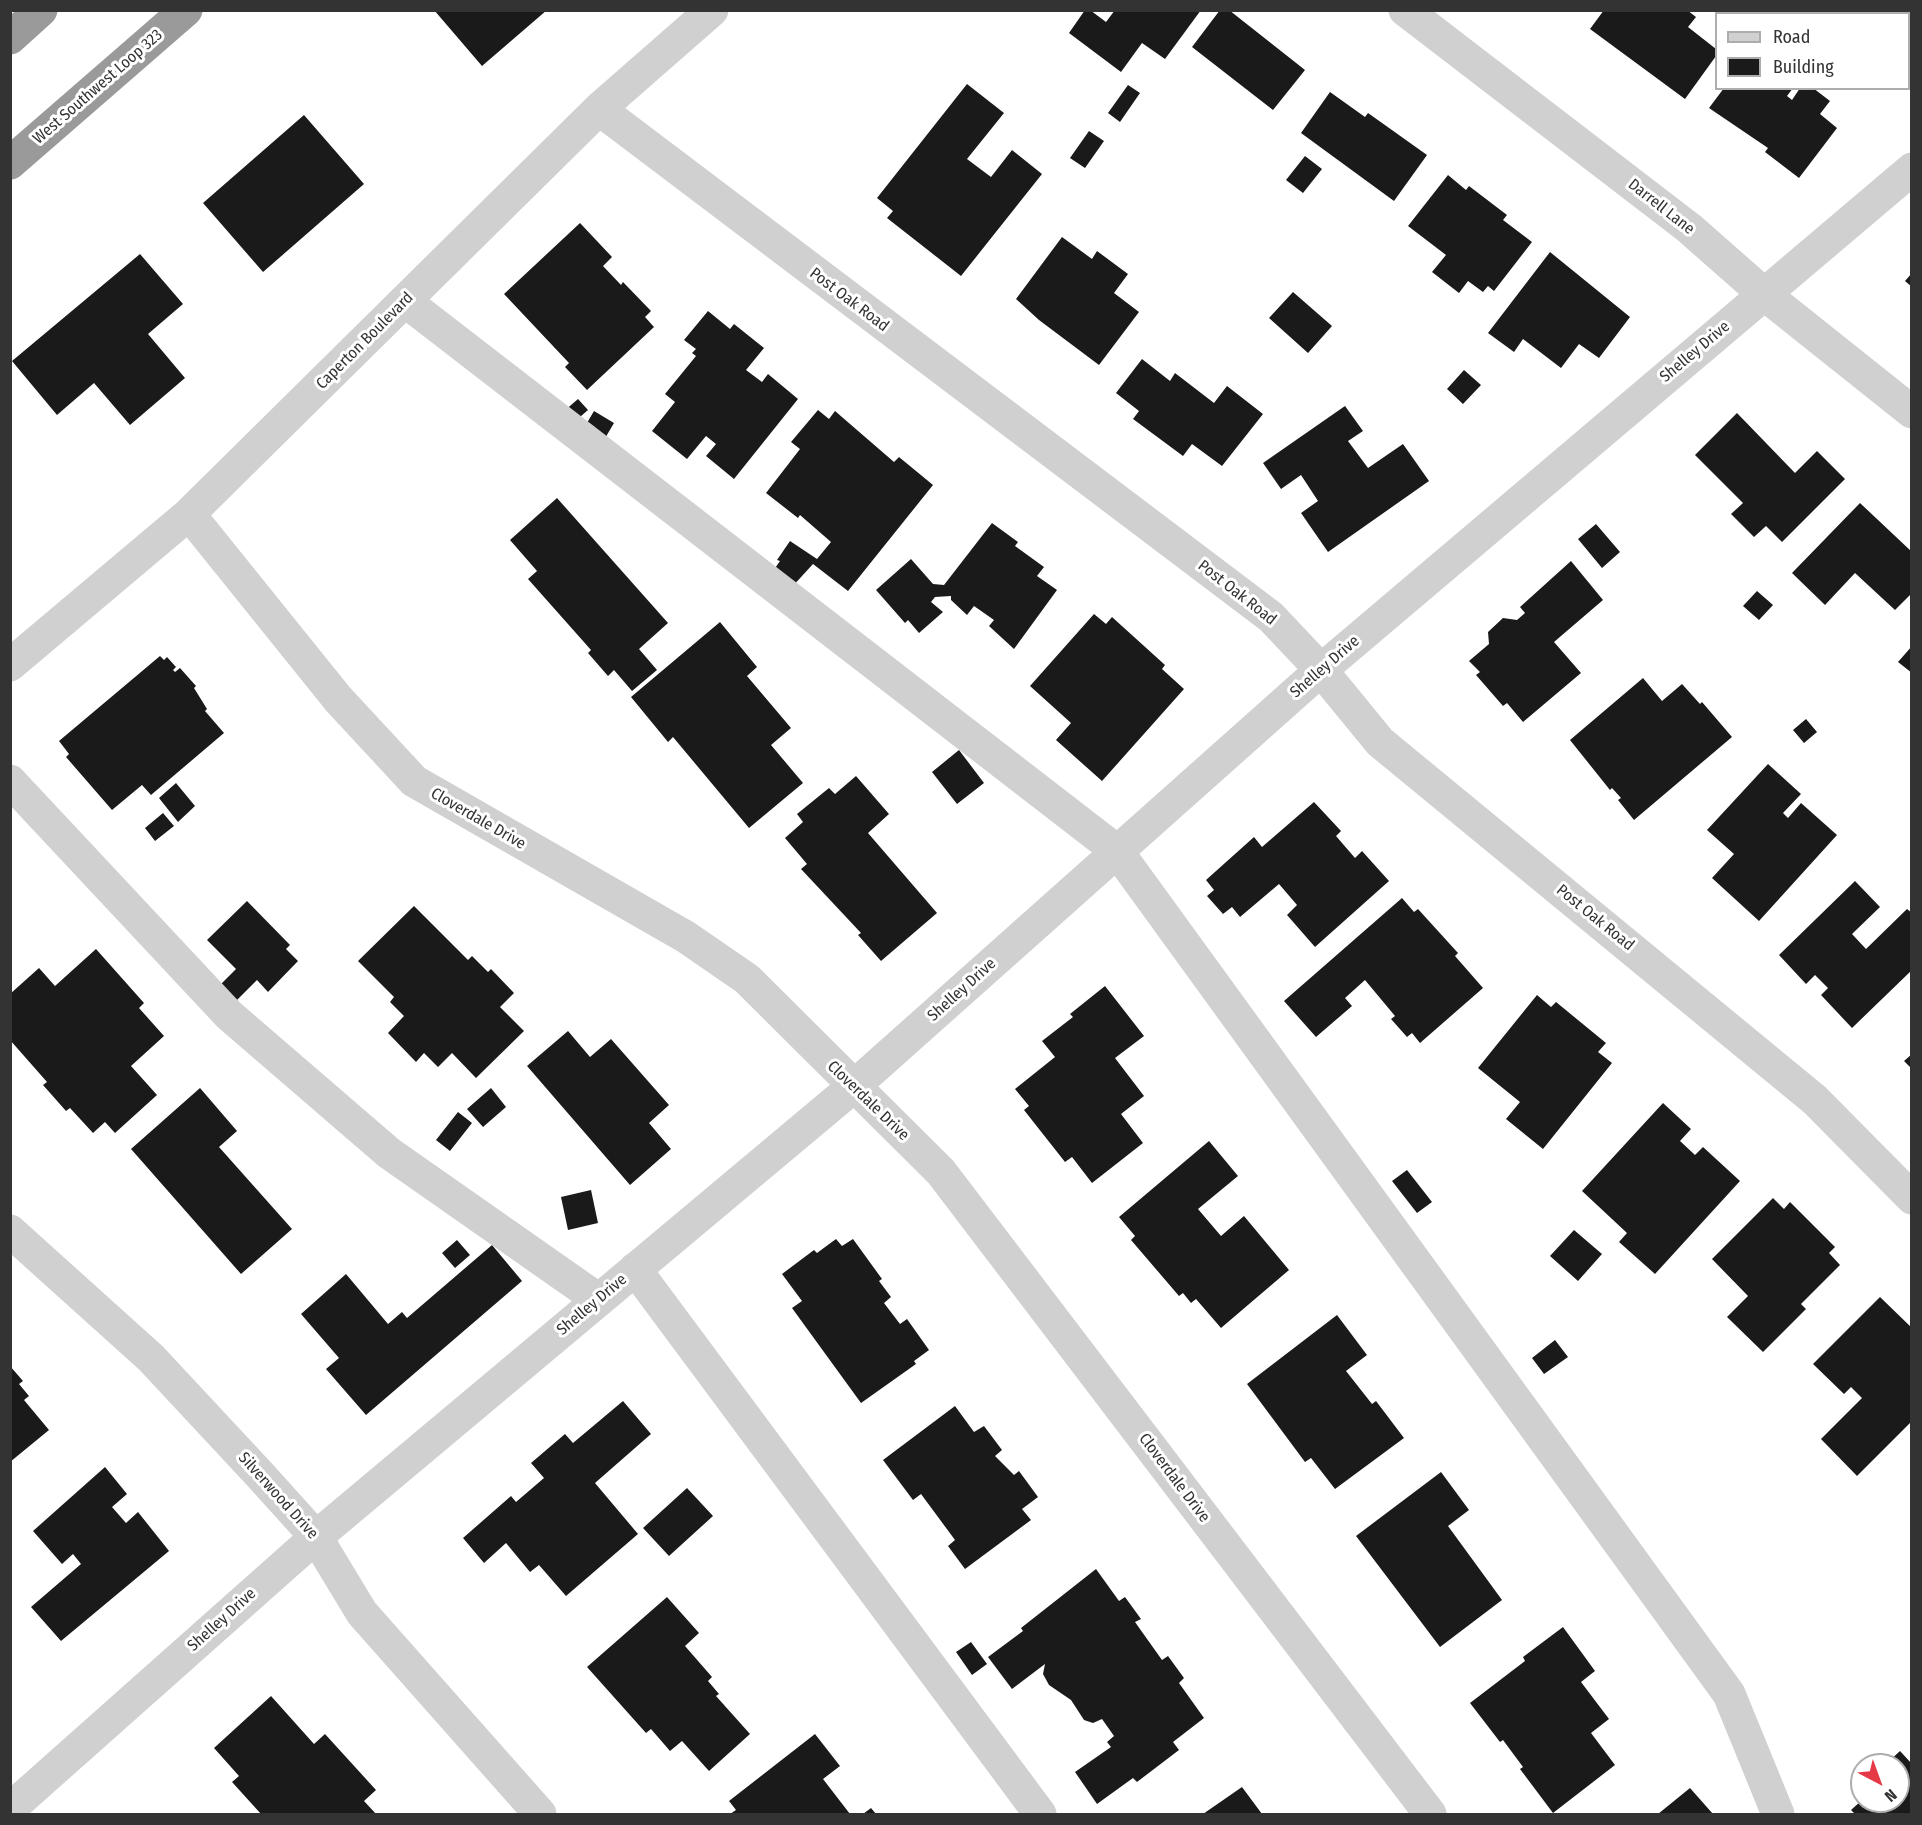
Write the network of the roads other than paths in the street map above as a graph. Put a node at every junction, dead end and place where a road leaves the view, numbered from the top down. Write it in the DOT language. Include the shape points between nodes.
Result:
graph roads {
  1 [pos="41,10"];
  2 [pos="186,10"];
  3 [pos="712,10"];
  4 [pos="1405,10"];
  5 [pos="10,38"];
  6 [pos="599,109"];
  7 [pos="10,163"];
  8 [pos="1911,169"];
  9 [pos="1764,294"];
  10 [pos="405,301"];
  11 [pos="1911,412"];
  12 [pos="189,514"];
  13 [pos="10,665"];
  14 [pos="1321,670"];
  15 [pos="10,781"];
  16 [pos="1117,851"];
  17 [pos="853,1087"];
  18 [pos="1911,1198"];
  19 [pos="10,1231"];
  20 [pos="635,1269"];
  21 [pos="599,1300"];
  22 [pos="316,1537"];
  23 [pos="10,1809"];
  24 [pos="540,1815"];
  25 [pos="1040,1815"];
  26 [pos="1430,1815"];
  27 [pos="1778,1815"];
  1 -- 5 [label="highway"];
  2 -- 7 [label="highway, West Southwest Loop 323"];
  3 -- 6 [label="street, Caperton Boulevard"];
  4 -- 9 [label="street, Darrell Lane" via="1689,228"];
  6 -- 10 [label="street, Caperton Boulevard"];
  6 -- 14 [label="street, Post Oak Road" via="1271,617"];
  8 -- 9 [label="street, Shelley Drive"];
  9 -- 11 [label="street, Darrell Lane"];
  9 -- 14 [label="street, Shelley Drive"];
  10 -- 12 [label="street, Caperton Boulevard"];
  10 -- 16 [label="street"];
  12 -- 13 [label="street, Caperton Boulevard"];
  12 -- 17 [label="street, Cloverdale Drive" via="338,699 414,782 686,937 747,979"];
  14 -- 16 [label="street, Shelley Drive"];
  14 -- 18 [label="street, Post Oak Road" via="1380,742 1806,1093"];
  15 -- 21 [label="street" via="229,1015 388,1153"];
  16 -- 17 [label="street, Shelley Drive"];
  16 -- 27 [label="street" via="1729,1694"];
  17 -- 20 [label="street, Shelley Drive"];
  17 -- 26 [label="street, Cloverdale Drive" via="941,1172"];
  19 -- 22 [label="street, Silverwood Drive" via="151,1358"];
  20 -- 21 [label="street, Shelley Drive"];
  20 -- 25 [label="street"];
  21 -- 22 [label="street, Shelley Drive"];
  22 -- 23 [label="street, Shelley Drive"];
  22 -- 24 [label="street, Silverwood Drive" via="362,1613"];
}
